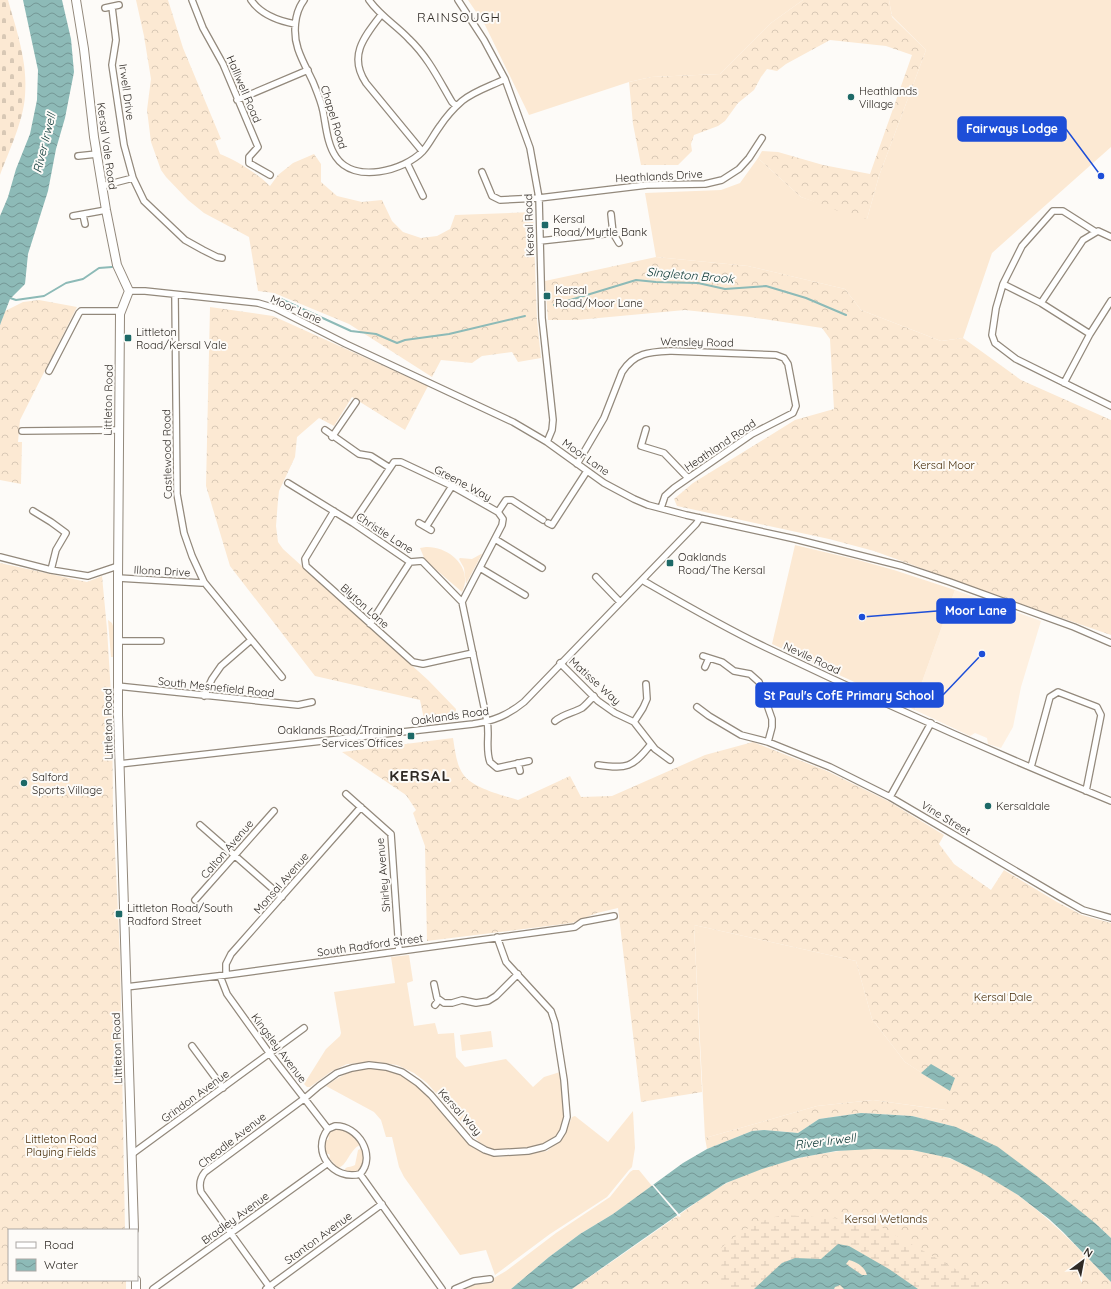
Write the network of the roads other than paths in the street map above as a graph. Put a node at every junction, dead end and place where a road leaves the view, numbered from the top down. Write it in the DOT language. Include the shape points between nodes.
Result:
graph roads {
  1 [pos="76,0"];
  2 [pos="192,0"];
  3 [pos="251,0"];
  4 [pos="304,0"];
  5 [pos="369,0"];
  6 [pos="458,0"];
  7 [pos="119,5"];
  8 [pos="112,6"];
  9 [pos="105,8"];
  10 [pos="381,15"];
  11 [pos="295,24"];
  12 [pos="308,70"];
  13 [pos="505,79"];
  14 [pos="238,100"];
  15 [pos="456,106"];
  16 [pos="762,138"];
  17 [pos="422,151"];
  18 [pos="96,154"];
  19 [pos="78,156"];
  20 [pos="407,163"];
  21 [pos="482,172"];
  22 [pos="270,175"];
  23 [pos="133,178"];
  24 [pos="102,186"];
  25 [pos="423,196"];
  26 [pos="539,198"];
  27 [pos="106,210"];
  28 [pos="611,214"];
  29 [pos="83,215"];
  30 [pos="73,216"];
  31 [pos="84,224"];
  32 [pos="1096,232"];
  33 [pos="613,233"];
  34 [pos="1111,236"];
  35 [pos="540,241"];
  36 [pos="619,243"];
  37 [pos="222,258"];
  38 [pos="1003,284"];
  39 [pos="129,291"];
  40 [pos="175,295"];
  41 [pos="1111,301"];
  42 [pos="1041,302"];
  43 [pos="121,311"];
  44 [pos="1090,334"];
  45 [pos="49,371"];
  46 [pos="1064,383"];
  47 [pos="356,402"];
  48 [pos="796,406"];
  49 [pos="1111,406"];
  50 [pos="646,429"];
  51 [pos="119,430"];
  52 [pos="325,430"];
  53 [pos="22,431"];
  54 [pos="332,437"];
  55 [pos="547,442"];
  56 [pos="577,464"];
  57 [pos="390,468"];
  58 [pos="587,471"];
  59 [pos="688,478"];
  60 [pos="288,483"];
  61 [pos="452,486"];
  62 [pos="661,508"];
  63 [pos="33,511"];
  64 [pos="334,511"];
  65 [pos="498,512"];
  66 [pos="700,518"];
  67 [pos="353,523"];
  68 [pos="419,523"];
  69 [pos="495,539"];
  70 [pos="0,557"];
  71 [pos="410,562"];
  72 [pos="118,566"];
  73 [pos="480,568"];
  74 [pos="542,568"];
  75 [pos="51,570"];
  76 [pos="596,577"];
  77 [pos="118,578"];
  78 [pos="642,580"];
  79 [pos="204,582"];
  80 [pos="525,595"];
  81 [pos="462,602"];
  82 [pos="620,602"];
  83 [pos="370,624"];
  84 [pos="251,640"];
  85 [pos="118,641"];
  86 [pos="162,641"];
  87 [pos="1111,643"];
  88 [pos="473,652"];
  89 [pos="560,664"];
  90 [pos="705,667"];
  91 [pos="282,677"];
  92 [pos="646,684"];
  93 [pos="117,686"];
  94 [pos="204,696"];
  95 [pos="594,696"];
  96 [pos="312,702"];
  97 [pos="697,706"];
  98 [pos="487,721"];
  99 [pos="555,721"];
  100 [pos="634,722"];
  101 [pos="931,723"];
  102 [pos="768,742"];
  103 [pos="651,744"];
  104 [pos="670,760"];
  105 [pos="529,761"];
  106 [pos="518,763"];
  107 [pos="120,764"];
  108 [pos="598,765"];
  109 [pos="1031,767"];
  110 [pos="520,771"];
  111 [pos="1086,791"];
  112 [pos="346,794"];
  113 [pos="890,796"];
  114 [pos="1111,801"];
  115 [pos="361,807"];
  116 [pos="274,811"];
  117 [pos="200,825"];
  118 [pos="235,856"];
  119 [pos="282,897"];
  120 [pos="195,900"];
  121 [pos="614,916"];
  122 [pos="1111,918"];
  123 [pos="497,937"];
  124 [pos="399,950"];
  125 [pos="518,974"];
  126 [pos="223,975"];
  127 [pos="434,984"];
  128 [pos="126,987"];
  129 [pos="304,1028"];
  130 [pos="192,1046"];
  131 [pos="270,1054"];
  132 [pos="223,1088"];
  133 [pos="305,1098"];
  134 [pos="328,1128"];
  135 [pos="132,1154"];
  136 [pos="328,1163"];
  137 [pos="360,1174"];
  138 [pos="382,1204"];
  139 [pos="134,1229"];
  140 [pos="230,1233"];
  141 [pos="490,1279"];
  142 [pos="269,1288"];
  143 [pos="153,1289"];
  144 [pos="442,1289"];
  145 [pos="455,1289"];
  1 -- 18 [label="street, Kersal Vale Road"];
  2 -- 14 [label="street, Halliwell Road"];
  3 -- 11 [label="street" via="273,17"];
  4 -- 11 [label="street, Chapel Road" via="299,7"];
  5 -- 10 [label="street"];
  6 -- 13 [label="street, Kersal Road"];
  7 -- 8 [label="street"];
  8 -- 9 [label="street"];
  8 -- 23 [label="street, Irwell Drive" via="116,40 112,65 124,145"];
  10 -- 15 [label="street" via="418,48"];
  10 -- 17 [label="street" via="360,47 357,56 360,74"];
  11 -- 12 [label="street, Chapel Road" via="298,49"];
  12 -- 14 [label="street"];
  12 -- 20 [label="street, Chapel Road" via="320,99 331,148 337,159 352,170 365,172 387,170"];
  13 -- 15 [label="street, Chapel Road" via="467,97"];
  13 -- 26 [label="street, Kersal Road" via="530,148"];
  14 -- 22 [label="street, Halliwell Road" via="258,146 249,163"];
  15 -- 17 [label="street, Chapel Road"];
  16 -- 26 [label="street, Heathlands Drive" via="740,169 714,183 647,185"];
  17 -- 20 [label="street, Chapel Road"];
  18 -- 19 [label="street"];
  18 -- 24 [label="street, Kersal Vale Road"];
  20 -- 25 [label="street"];
  21 -- 26 [label="street, Heathlands Drive" via="489,190 500,200"];
  23 -- 24 [label="street"];
  23 -- 37 [label="street, Irwell Drive" via="144,201 185,240"];
  24 -- 27 [label="street, Kersal Vale Road"];
  26 -- 35 [label="street, Kersal Road"];
  27 -- 29 [label="street"];
  27 -- 39 [label="street, Kersal Vale Road" via="117,265"];
  28 -- 33 [label="street"];
  29 -- 30 [label="street"];
  29 -- 31 [label="street"];
  32 -- 34 [label="street"];
  32 -- 38 [label="street" via="1063,211 1052,212 1022,246"];
  32 -- 42 [label="street" via="1083,240"];
  33 -- 35 [label="street"];
  33 -- 36 [label="street"];
  35 -- 55 [label="street, Kersal Road" via="542,318 553,420"];
  38 -- 42 [label="street"];
  38 -- 46 [label="street" via="992,335 995,343 1016,359"];
  39 -- 40 [label="street, Moor Lane"];
  39 -- 43 [label="street, Littleton Road"];
  40 -- 55 [label="street, Moor Lane" via="275,308 513,422"];
  40 -- 79 [label="street, Castlewood Road" via="177,494 186,538"];
  41 -- 44 [label="street"];
  42 -- 44 [label="street"];
  43 -- 45 [label="street" via="79,312"];
  43 -- 51 [label="street, Littleton Road"];
  44 -- 46 [label="street"];
  46 -- 49 [label="street"];
  47 -- 54 [label="street"];
  48 -- 56 [label="street, Wensley Road" via="788,364 780,356 672,351 641,354 630,361 622,372 604,418"];
  48 -- 59 [label="street, Heathland Road" via="793,413 752,434"];
  50 -- 59 [label="street" via="641,446 664,453"];
  51 -- 53 [label="street"];
  51 -- 72 [label="street, Littleton Road"];
  52 -- 54 [label="street"];
  54 -- 57 [label="street" via="359,454 371,456"];
  55 -- 56 [label="street, Moor Lane"];
  56 -- 58 [label="street, Moor Lane"];
  57 -- 61 [label="street, Greene Way" via="394,462 401,462"];
  57 -- 67 [label="street"];
  58 -- 62 [label="street, Moor Lane" via="634,499"];
  58 -- 65 [label="street" via="548,523 512,500 506,500"];
  59 -- 62 [label="street, Heathland Road" via="665,496"];
  60 -- 64 [label="street, Christie Lane"];
  61 -- 65 [label="street, Greene Way"];
  61 -- 68 [label="street" via="428,529"];
  62 -- 66 [label="street, Moor Lane"];
  63 -- 75 [label="street" via="66,533 56,550"];
  64 -- 67 [label="street, Christie Lane"];
  64 -- 83 [label="street, Blyton Lane" via="305,559 306,566"];
  65 -- 69 [label="street, Greene Way" via="503,522"];
  66 -- 78 [label="street, Oaklands Road"];
  66 -- 87 [label="street, Moor Lane" via="896,564 1074,626"];
  67 -- 71 [label="street, Christie Lane"];
  69 -- 73 [label="street, Greene Way"];
  69 -- 74 [label="street"];
  70 -- 75 [label="street"];
  71 -- 81 [label="street, Christie Lane" via="422,561"];
  71 -- 83 [label="street"];
  72 -- 75 [label="street" via="88,576"];
  72 -- 77 [label="street, Littleton Road"];
  73 -- 80 [label="street"];
  73 -- 81 [label="street, Greene Way"];
  76 -- 82 [label="street"];
  77 -- 79 [label="street, Illona Drive"];
  77 -- 85 [label="street, Littleton Road"];
  78 -- 82 [label="street, Oaklands Road"];
  78 -- 101 [label="street, Nevile Road" via="765,647"];
  79 -- 84 [label="street, Castlewood Road"];
  81 -- 88 [label="street"];
  82 -- 89 [label="street, Oaklands Road"];
  83 -- 88 [label="street, Blyton Lane" via="413,662 423,664"];
  84 -- 91 [label="street, Castlewood Road"];
  84 -- 94 [label="street" via="221,666"];
  85 -- 86 [label="street"];
  85 -- 93 [label="street, Littleton Road"];
  88 -- 98 [label="street"];
  89 -- 95 [label="street, Matisse Way"];
  89 -- 98 [label="street, Oaklands Road" via="516,709 502,717"];
  90 -- 102 [label="street" via="706,657 722,662 734,671 750,674 759,682 772,719"];
  92 -- 100 [label="street" via="647,698"];
  93 -- 94 [label="street, South Mesnefield Road"];
  93 -- 107 [label="street, Littleton Road"];
  94 -- 96 [label="street, South Mesnefield Road" via="298,705"];
  95 -- 99 [label="street" via="583,707 562,715"];
  95 -- 100 [label="street, Matisse Way" via="615,713"];
  97 -- 102 [label="street, Vine Street" via="701,714 741,735"];
  98 -- 106 [label="street" via="490,762 497,768"];
  98 -- 107 [label="street, Oaklands Road"];
  100 -- 103 [label="street, Matisse Way"];
  101 -- 109 [label="street, Nevile Road"];
  101 -- 113 [label="street"];
  102 -- 113 [label="street, Vine Street" via="830,767"];
  103 -- 104 [label="street, Matisse Way"];
  103 -- 108 [label="street" via="631,765 618,768"];
  105 -- 106 [label="street"];
  106 -- 110 [label="street"];
  107 -- 128 [label="street, Littleton Road"];
  109 -- 111 [label="street, Nevile Road"];
  109 -- 111 [label="street" via="1050,697 1058,692 1097,707 1101,715"];
  111 -- 114 [label="street, Nevile Road"];
  112 -- 115 [label="street, Shirley Avenue"];
  113 -- 122 [label="street, Vine Street" via="1083,910"];
  115 -- 119 [label="street, Monsal Avenue"];
  115 -- 124 [label="street, Shirley Avenue" via="391,834"];
  116 -- 118 [label="street, Calton Avenue"];
  117 -- 118 [label="street"];
  118 -- 119 [label="street"];
  118 -- 120 [label="street, Calton Avenue"];
  119 -- 126 [label="street, Monsal Avenue" via="231,954"];
  121 -- 123 [label="street, South Radford Street" via="582,922 575,927"];
  123 -- 124 [label="street, South Radford Street"];
  123 -- 125 [label="street, Kersal Way" via="506,962"];
  124 -- 126 [label="street, South Radford Street"];
  125 -- 127 [label="street" via="496,996 476,1003 462,1000 437,1003"];
  125 -- 133 [label="street, Kersal Way" via="551,1011 555,1023 567,1117 558,1139 544,1147 528,1151 494,1153 485,1150 471,1142 418,1083 402,1072 386,1067 352,1068 337,1073"];
  126 -- 128 [label="street, South Radford Street"];
  126 -- 131 [label="street, Kingsley Avenue" via="227,994"];
  128 -- 135 [label="street, Littleton Road"];
  129 -- 131 [label="street, Grindon Avenue"];
  130 -- 132 [label="street"];
  131 -- 132 [label="street, Grindon Avenue"];
  131 -- 133 [label="street, Kingsley Avenue"];
  132 -- 135 [label="street, Grindon Avenue"];
  133 -- 134 [label="street, Kingsley Avenue"];
  133 -- 140 [label="street, Cheadle Avenue" via="202,1176 201,1192"];
  134 -- 136 [label="street" via="321,1144"];
  134 -- 137 [label="street" via="343,1126 359,1138 368,1161"];
  135 -- 139 [label="street, Littleton Road"];
  136 -- 137 [label="street" via="342,1175"];
  136 -- 140 [label="street, Bradley Avenue"];
  137 -- 138 [label="street"];
  138 -- 142 [label="street, Stanton Avenue"];
  138 -- 144 [label="street"];
  140 -- 142 [label="street, Cheadle Avenue"];
  140 -- 143 [label="street, Bradley Avenue"];
  141 -- 145 [label="street" via="474,1281"];
}
